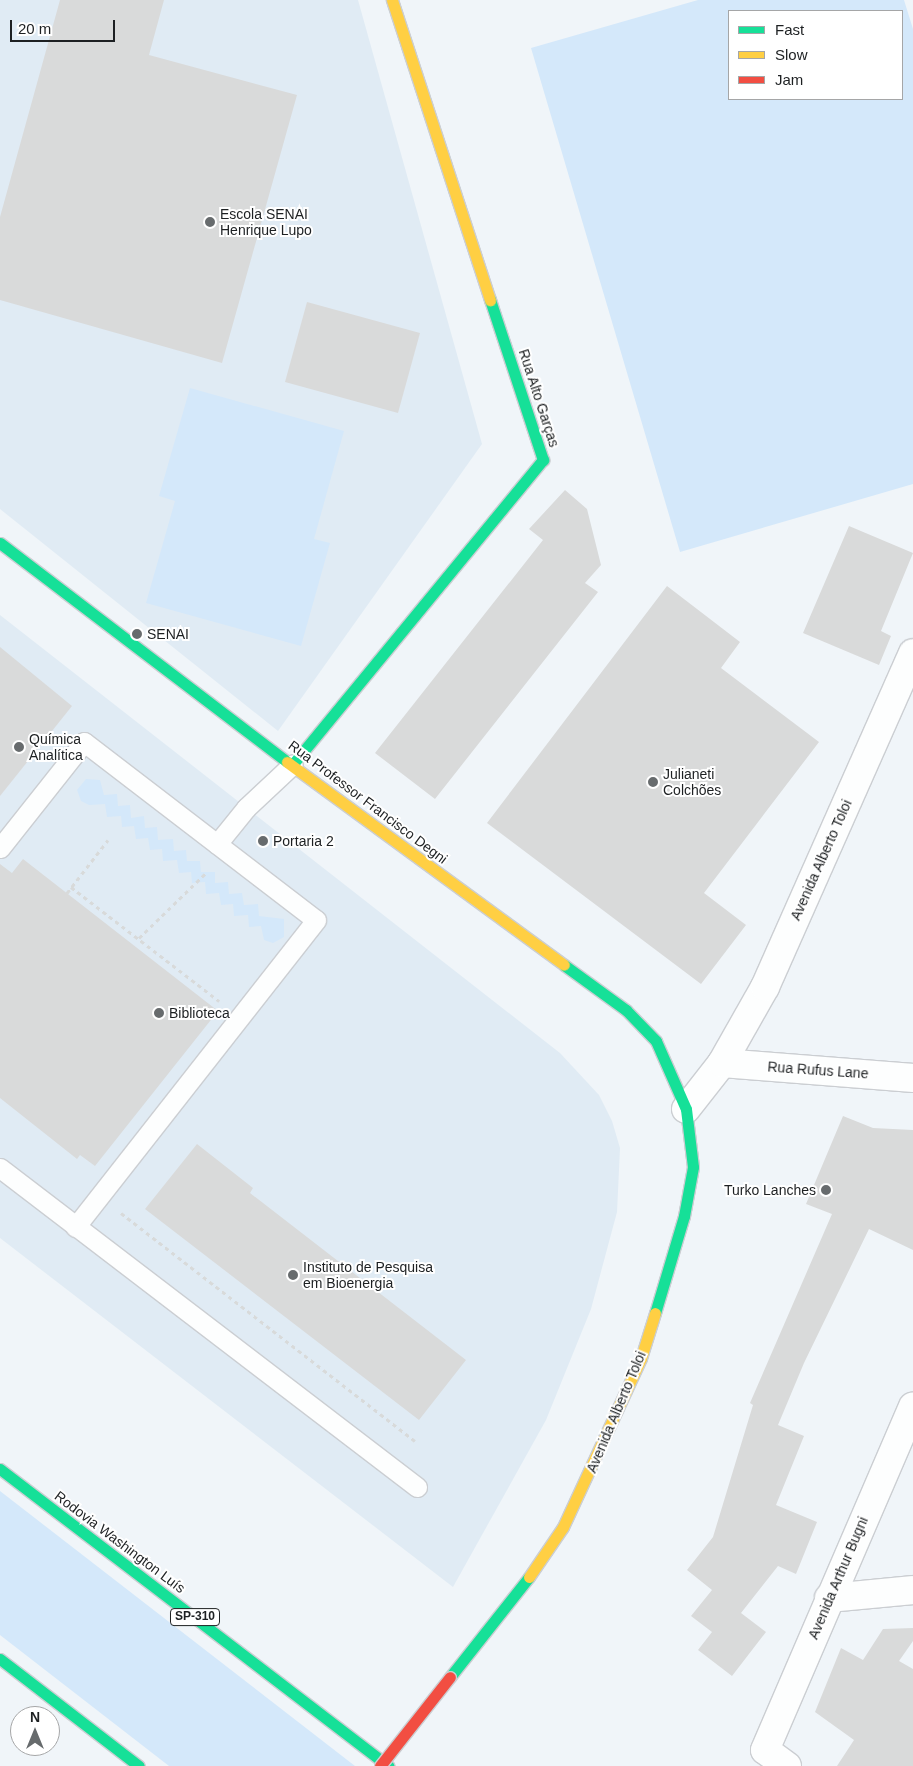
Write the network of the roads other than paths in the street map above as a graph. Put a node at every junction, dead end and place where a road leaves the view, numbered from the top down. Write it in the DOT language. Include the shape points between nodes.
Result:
graph roads {
  1 [pos="392,0"];
  2 [pos="0,543"];
  3 [pos="913,653"];
  4 [pos="293,764"];
  5 [pos="217,844"];
  6 [pos="0,848"];
  7 [pos="722,1063"];
  8 [pos="913,1078"];
  9 [pos="686,1109"];
  10 [pos="0,1168"];
  11 [pos="75,1227"];
  12 [pos="913,1407"];
  13 [pos="0,1469"];
  14 [pos="417,1487"];
  15 [pos="913,1590"];
  16 [pos="829,1598"];
  17 [pos="0,1659"];
  18 [pos="139,1766"];
  19 [pos="380,1766"];
  20 [pos="390,1766"];
  21 [pos="787,1766"];
  1 -- 4 [label="main road, Rua Alto Garças" via="543,460"];
  2 -- 4 [label="main road, Rua Professor Francisco Degni"];
  3 -- 7 [label="street, Avenida Alberto Toloi" via="765,987"];
  4 -- 5 [label="lane" via="246,808"];
  4 -- 9 [label="main road, Rua Professor Francisco Degni" via="626,1010 656,1041"];
  5 -- 6 [label="lane" via="84,742"];
  5 -- 11 [label="lane" via="316,920"];
  7 -- 8 [label="street, Rua Rufus Lane"];
  7 -- 9 [label="street, Avenida Alberto Toloi"];
  9 -- 19 [label="main road, Avenida Alberto Toloi, bridge" via="693,1167 684,1216 634,1376 563,1527 514,1599"];
  10 -- 11 [label="lane"];
  11 -- 14 [label="lane"];
  12 -- 16 [label="street, Avenida Arthur Bugni"];
  13 -- 20 [label="main road, Rodovia Washington Luís / SP-310"];
  15 -- 16 [label="street"];
  16 -- 21 [label="street, Avenida Arthur Bugni" via="765,1750"];
  17 -- 18 [label="main road"];
}
